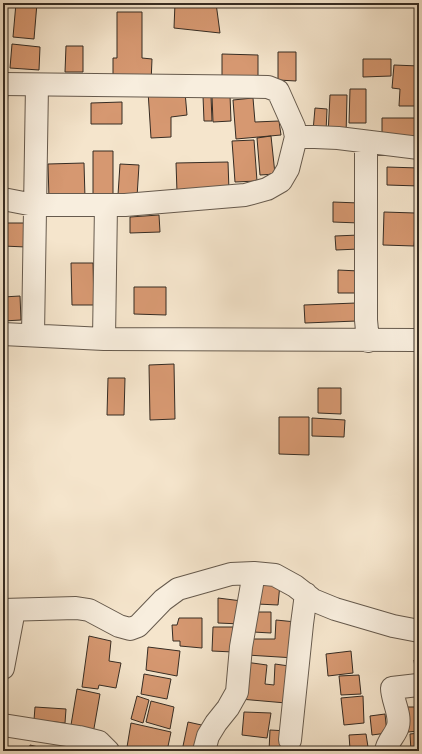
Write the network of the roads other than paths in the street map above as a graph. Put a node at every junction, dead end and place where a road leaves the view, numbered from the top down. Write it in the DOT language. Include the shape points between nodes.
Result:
graph roads {
  1 [pos="3,84"];
  2 [pos="37,84"];
  3 [pos="296,138"];
  4 [pos="366,142"];
  5 [pos="419,148"];
  6 [pos="3,199"];
  7 [pos="34,205"];
  8 [pos="106,205"];
  9 [pos="3,334"];
  10 [pos="33,335"];
  11 [pos="104,338"];
  12 [pos="419,340"];
  13 [pos="368,341"];
  14 [pos="254,573"];
  15 [pos="306,594"];
  16 [pos="9,610"];
  17 [pos="419,631"];
  18 [pos="3,668"];
  19 [pos="418,685"];
  20 [pos="3,725"];
  21 [pos="290,740"];
  22 [pos="108,751"];
  23 [pos="204,751"];
  24 [pos="386,751"];
  1 -- 2 [label="street"];
  2 -- 3 [label="street" via="268,87 278,91 294,127"];
  2 -- 7 [label="street"];
  3 -- 4 [label="street" via="315,136"];
  3 -- 8 [label="street" via="288,169 281,181 267,189 245,195"];
  4 -- 5 [label="street"];
  4 -- 13 [label="street"];
  6 -- 7 [label="street"];
  7 -- 8 [label="street"];
  7 -- 10 [label="street"];
  8 -- 11 [label="street"];
  9 -- 10 [label="street"];
  10 -- 11 [label="street"];
  11 -- 13 [label="street"];
  12 -- 13 [label="street"];
  14 -- 15 [label="street" via="275,575"];
  14 -- 16 [label="street" via="232,574 178,589 163,600 138,626 130,630 90,610"];
  14 -- 23 [label="street" via="241,647 237,692 208,736"];
  15 -- 17 [label="street" via="336,610"];
  15 -- 21 [label="street"];
  16 -- 18 [label="street"];
  19 -- 24 [label="street" via="392,688 398,726 386,746"];
  20 -- 22 [label="street" via="79,737 99,742"];
}
